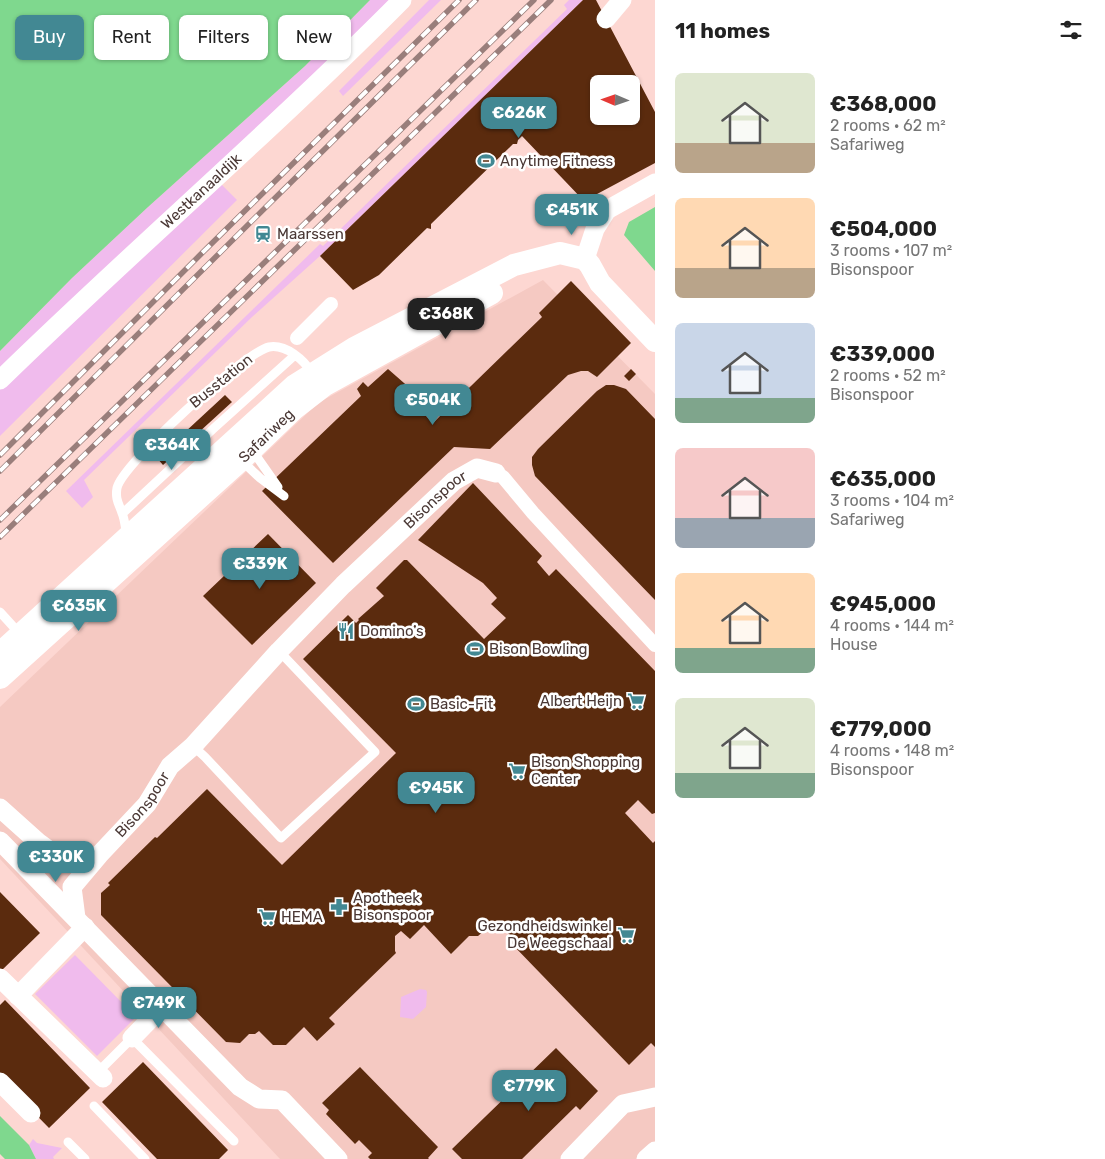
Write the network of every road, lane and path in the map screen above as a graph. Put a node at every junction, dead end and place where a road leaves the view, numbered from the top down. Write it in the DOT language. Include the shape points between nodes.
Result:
graph roads {
  1 [pos="402,0"];
  2 [pos="622,0"];
  3 [pos="606,19"];
  4 [pos="655,183"];
  5 [pos="588,262"];
  6 [pos="331,304"];
  7 [pos="655,320"];
  8 [pos="297,338"];
  9 [pos="655,341"];
  10 [pos="295,356"];
  11 [pos="0,380"];
  12 [pos="319,380"];
  13 [pos="247,446"];
  14 [pos="496,473"];
  15 [pos="123,514"];
  16 [pos="130,548"];
  17 [pos="0,612"];
  18 [pos="26,642"];
  19 [pos="655,645"];
  20 [pos="279,651"];
  21 [pos="0,653"];
  22 [pos="0,678"];
  23 [pos="193,746"];
  24 [pos="0,808"];
  25 [pos="0,841"];
  26 [pos="92,863"];
  27 [pos="80,922"];
  28 [pos="7,990"];
  29 [pos="162,1007"];
  30 [pos="132,1038"];
  31 [pos="101,1075"];
  32 [pos="0,1082"];
  33 [pos="655,1097"];
  34 [pos="94,1106"];
  35 [pos="30,1113"];
  36 [pos="234,1141"];
  37 [pos="68,1142"];
  38 [pos="655,1151"];
  39 [pos="85,1159"];
  40 [pos="145,1159"];
  41 [pos="338,1159"];
  42 [pos="570,1159"];
  43 [pos="646,1159"];
  1 -- 11 [label="street, Westkanaaldijk"];
  2 -- 3 [label="street"];
  4 -- 5 [label="street" via="607,210 595,229"];
  5 -- 7 [label="street, Safariweg" via="608,271"];
  5 -- 9 [label="street" via="600,283"];
  5 -- 12 [label="street, Safariweg" via="560,253 514,266 354,348"];
  6 -- 8 [label="street"];
  10 -- 12 [label="lane"];
  10 -- 15 [label="lane"];
  10 -- 15 [label="lane, Busstation" via="281,347 268,347 254,354 185,410 149,444 117,486 117,501"];
  12 -- 13 [label="street, Safariweg" via="294,385"];
  13 -- 13 [label="lane" via="260,478 284,496 256,457"];
  13 -- 16 [label="street, Safariweg"];
  14 -- 19 [label="street, Bisonspoor"];
  14 -- 20 [label="street, Bisonspoor" via="477,468 454,481 343,585"];
  15 -- 16 [label="lane, Busstation"];
  16 -- 18 [label="street, Safariweg"];
  17 -- 18 [label="lane"];
  18 -- 21 [label="street, Safariweg"];
  18 -- 22 [label="street, Safariweg"];
  20 -- 23 [label="street, Bisonspoor"];
  20 -- 23 [label="lane" via="375,752 280,838"];
  23 -- 26 [label="street, Bisonspoor" via="170,766 147,804"];
  24 -- 26 [label="street" via="58,857"];
  25 -- 27 [label="street"];
  26 -- 27 [label="street, Bisonspoor" via="72,887"];
  27 -- 28 [label="street"];
  27 -- 29 [label="street"];
  28 -- 31 [label="street"];
  29 -- 30 [label="street"];
  29 -- 41 [label="street" via="240,1087 259,1099 282,1100"];
  30 -- 31 [label="lane"];
  30 -- 36 [label="lane"];
  32 -- 35 [label="street"];
  33 -- 42 [label="street" via="623,1104"];
  34 -- 40 [label="lane"];
  37 -- 39 [label="lane"];
  38 -- 43 [label="street"];
}
